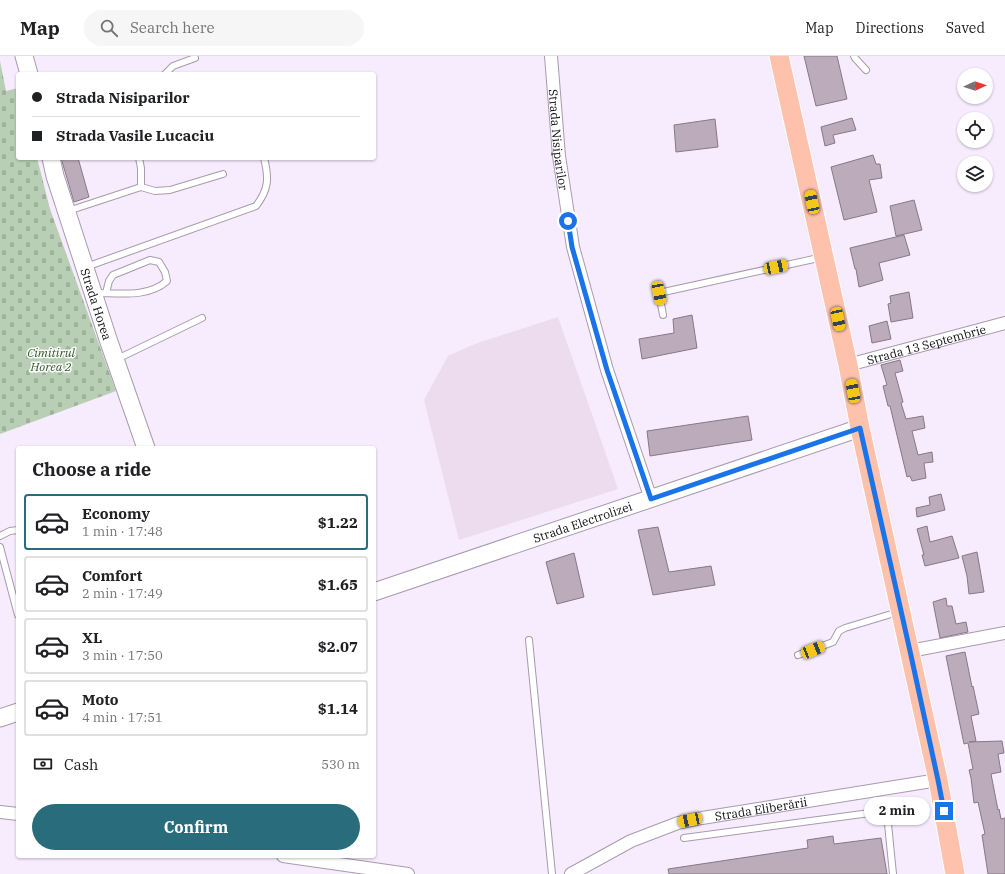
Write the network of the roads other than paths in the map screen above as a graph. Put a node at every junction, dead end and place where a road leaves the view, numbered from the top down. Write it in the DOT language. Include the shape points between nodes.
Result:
graph roads {
  1 [pos="24,56"];
  2 [pos="551,56"];
  3 [pos="779,56"];
  4 [pos="854,56"];
  5 [pos="195,58"];
  6 [pos="866,70"];
  7 [pos="28,72"];
  8 [pos="167,72"];
  9 [pos="52,160"];
  10 [pos="139,160"];
  11 [pos="264,160"];
  12 [pos="223,174"];
  13 [pos="141,187"];
  14 [pos="67,212"];
  15 [pos="824,257"];
  16 [pos="85,267"];
  17 [pos="100,293"];
  18 [pos="663,315"];
  19 [pos="202,318"];
  20 [pos="1005,323"];
  21 [pos="115,360"];
  22 [pos="848,365"];
  23 [pos="860,428"];
  24 [pos="145,446"];
  25 [pos="651,499"];
  26 [pos="16,530"];
  27 [pos="0,536"];
  28 [pos="0,547"];
  29 [pos="376,591"];
  30 [pos="16,607"];
  31 [pos="901,612"];
  32 [pos="1005,633"];
  33 [pos="529,640"];
  34 [pos="910,651"];
  35 [pos="798,655"];
  36 [pos="16,713"];
  37 [pos="0,718"];
  38 [pos="938,780"];
  39 [pos="0,812"];
  40 [pos="16,814"];
  41 [pos="684,838"];
  42 [pos="301,858"];
  43 [pos="408,874"];
  44 [pos="552,874"];
  45 [pos="570,874"];
  46 [pos="893,874"];
  47 [pos="955,874"];
  1 -- 7 [label="street"];
  2 -- 25 [label="street, Strada Nisiparilor" via="559,156 572,247 607,370"];
  3 -- 15 [label="main road"];
  4 -- 6 [label="lane"];
  5 -- 8 [label="lane" via="173,66"];
  9 -- 14 [label="street, Strada Horea"];
  10 -- 13 [label="lane"];
  11 -- 16 [label="lane" via="267,183 264,196 256,206"];
  12 -- 13 [label="lane" via="170,190 154,191"];
  13 -- 14 [label="lane"];
  14 -- 16 [label="street, Strada Horea"];
  15 -- 18 [label="lane" via="659,293"];
  15 -- 22 [label="main road"];
  16 -- 17 [label="street, Strada Horea"];
  17 -- 17 [label="lane" via="143,293 167,281 165,272 159,262 150,260 113,275"];
  17 -- 21 [label="street, Strada Horea"];
  19 -- 21 [label="lane"];
  20 -- 22 [label="street, Strada 13 Septembrie"];
  21 -- 24 [label="street, Strada Horea"];
  22 -- 23 [label="main road"];
  23 -- 25 [label="street, Strada Electrolizei"];
  23 -- 31 [label="main road"];
  25 -- 29 [label="street, Strada Electrolizei"];
  26 -- 27 [label="lane"];
  28 -- 30 [label="lane"];
  31 -- 34 [label="main road"];
  31 -- 35 [label="lane" via="844,628 839,631 833,642"];
  32 -- 34 [label="street"];
  33 -- 44 [label="lane"];
  34 -- 38 [label="main road"];
  36 -- 37 [label="street"];
  38 -- 45 [label="street, Strada Eliberării" via="678,823 632,841"];
  38 -- 47 [label="main road"];
  39 -- 40 [label="street"];
  41 -- 46 [label="lane" via="870,812 884,818 888,824"];
  42 -- 43 [label="street"];
}
